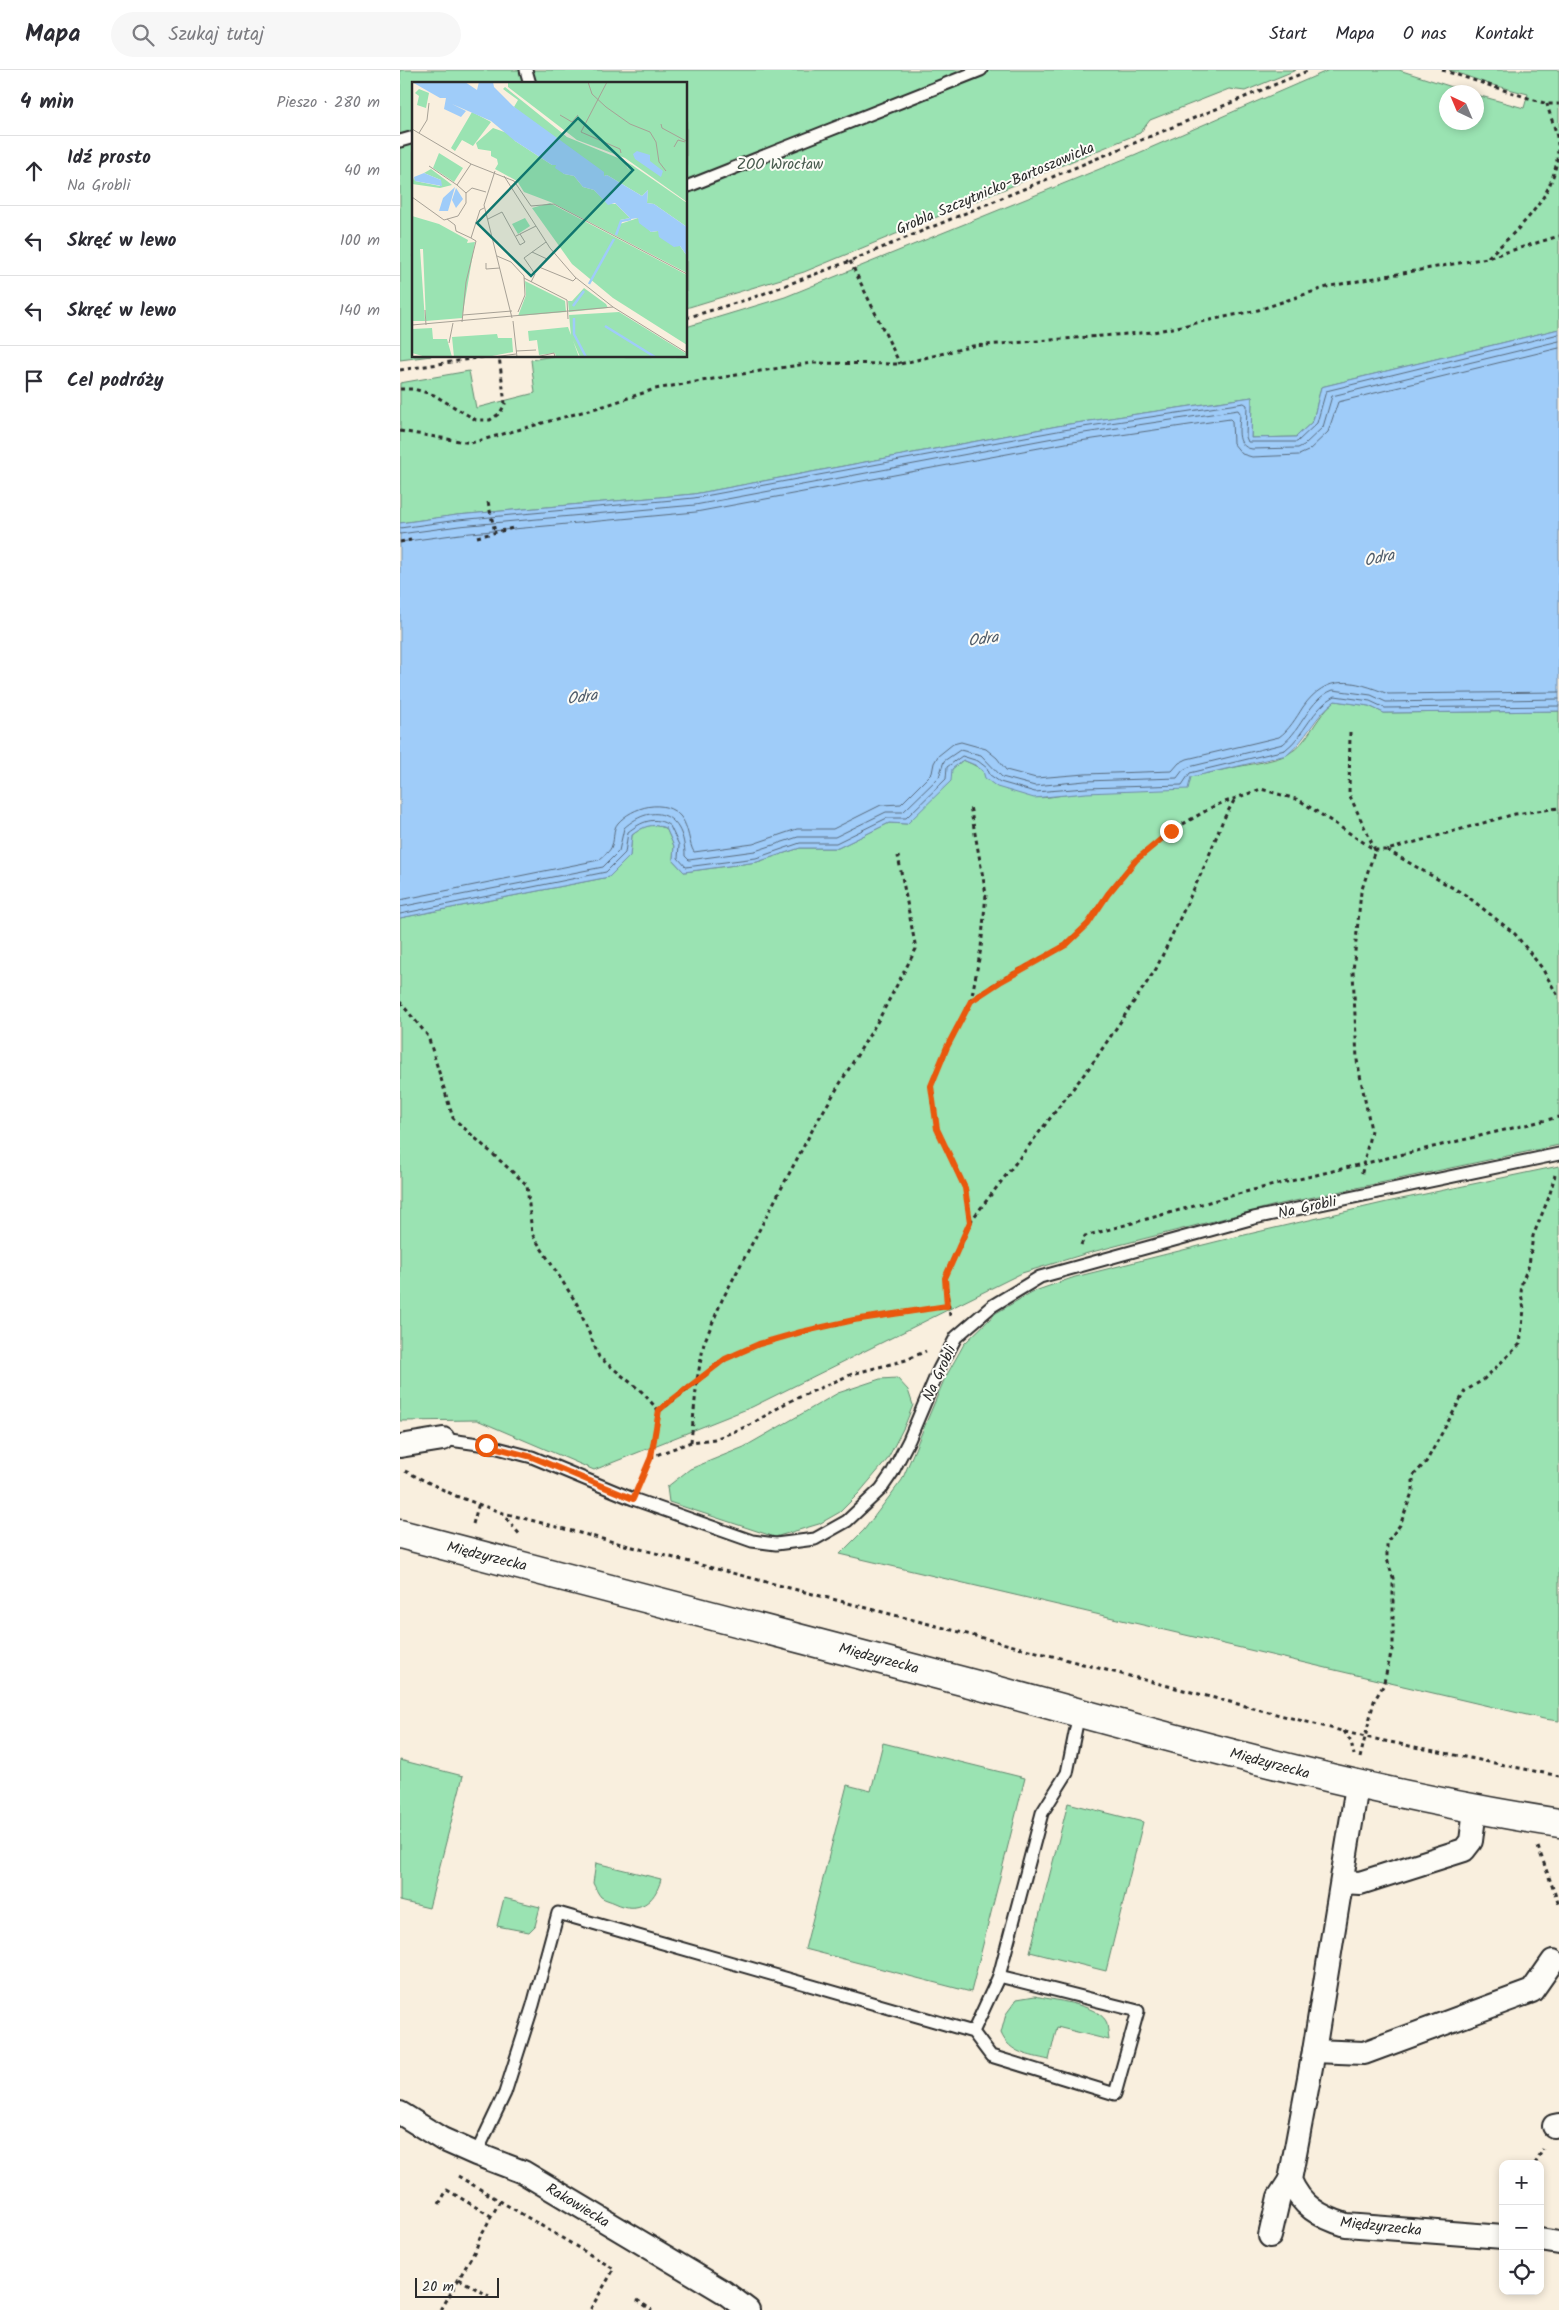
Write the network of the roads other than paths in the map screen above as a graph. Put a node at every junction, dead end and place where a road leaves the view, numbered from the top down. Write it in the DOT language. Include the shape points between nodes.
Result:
graph roads {
  1 [pos="981,70"];
  2 [pos="688,186"];
  3 [pos="1559,1154"];
  4 [pos="443,1439"];
  5 [pos="400,1446"];
  6 [pos="400,1534"];
  7 [pos="1079,1713"];
  8 [pos="1357,1786"];
  9 [pos="1475,1809"];
  10 [pos="1548,1821"];
  11 [pos="1342,1882"];
  12 [pos="1553,1961"];
  13 [pos="999,1976"];
  14 [pos="973,2032"];
  15 [pos="1314,2051"];
  16 [pos="400,2114"];
  17 [pos="476,2154"];
  18 [pos="1290,2180"];
  19 [pos="1270,2236"];
  20 [pos="1499,2236"];
  21 [pos="1544,2241"];
  22 [pos="1559,2243"];
  23 [pos="748,2310"];
  1 -- 2 [label="lane"];
  3 -- 4 [label="lane, Na Grobli" via="1254,1218 1040,1277 992,1306 956,1337 892,1474 846,1522 815,1539 776,1544 752,1541 633,1499 532,1457 486,1445"];
  4 -- 5 [label="street, Na Grobli"];
  6 -- 7 [label="street, Międzyrzecka" via="782,1632"];
  7 -- 8 [label="street, Międzyrzecka"];
  7 -- 13 [label="lane" via="1067,1773 1042,1813"];
  8 -- 9 [label="street, Międzyrzecka"];
  8 -- 11 [label="street"];
  9 -- 10 [label="street, Międzyrzecka"];
  9 -- 11 [label="street" via="1471,1841 1464,1850 1360,1883"];
  11 -- 15 [label="street"];
  12 -- 15 [label="street" via="1532,1991 1364,2053"];
  13 -- 14 [label="lane"];
  13 -- 14 [label="lane" via="1138,2011 1115,2094 991,2056"];
  14 -- 17 [label="lane" via="558,1913 505,2094"];
  15 -- 18 [label="street"];
  16 -- 17 [label="street, Rakowiecka" via="442,2139"];
  17 -- 23 [label="street, Rakowiecka" via="523,2172 724,2292"];
  18 -- 19 [label="street" via="1279,2197"];
  18 -- 20 [label="street, Międzyrzecka" via="1296,2194 1309,2208 1346,2225"];
  21 -- 22 [label="street"];
}
